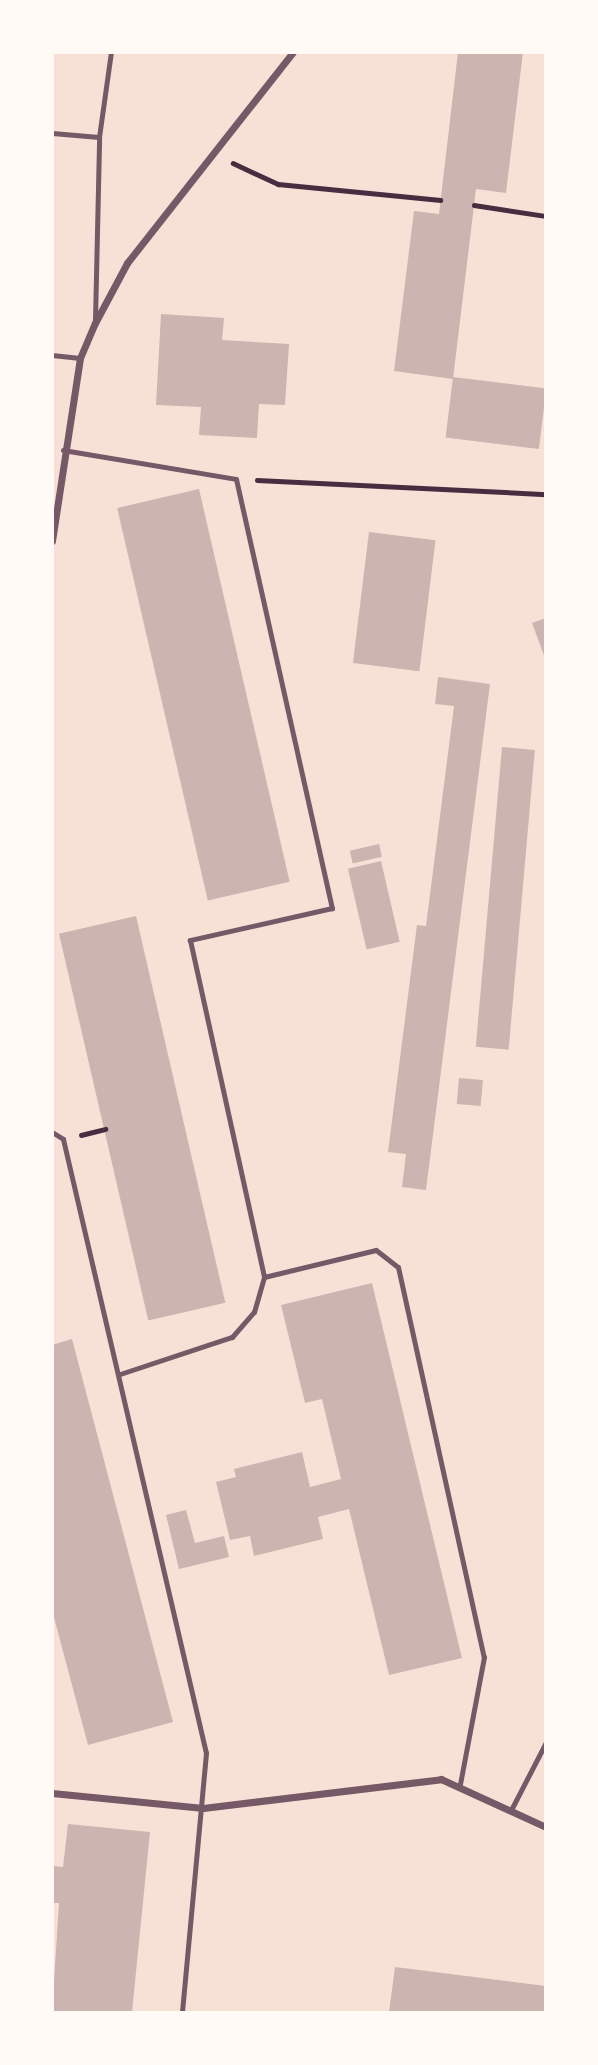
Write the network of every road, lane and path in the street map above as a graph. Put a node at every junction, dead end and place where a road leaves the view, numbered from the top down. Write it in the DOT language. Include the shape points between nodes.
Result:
graph roads {
  1 [pos="111,52"];
  2 [pos="293,52"];
  3 [pos="52,133"];
  4 [pos="99,137"];
  5 [pos="214,152"];
  6 [pos="440,200"];
  7 [pos="474,205"];
  8 [pos="545,216"];
  9 [pos="545,308"];
  10 [pos="95,323"];
  11 [pos="545,331"];
  12 [pos="52,355"];
  13 [pos="79,358"];
  14 [pos="63,450"];
  15 [pos="236,479"];
  16 [pos="545,494"];
  17 [pos="52,541"];
  18 [pos="52,1132"];
  19 [pos="264,1277"];
  20 [pos="120,1374"];
  21 [pos="545,1742"];
  22 [pos="460,1784"];
  23 [pos="52,1793"];
  24 [pos="203,1808"];
  25 [pos="512,1808"];
  26 [pos="545,1827"];
  27 [pos="182,2012"];
  1 -- 4 [label="lane"];
  2 -- 5 [label="street"];
  3 -- 4 [label="lane"];
  4 -- 10 [label="lane"];
  5 -- 6 [label="path" via="278,184"];
  5 -- 10 [label="street" via="127,263"];
  7 -- 8 [label="path"];
  9 -- 11 [label="lane"];
  10 -- 13 [label="street"];
  12 -- 13 [label="lane"];
  13 -- 14 [label="street"];
  14 -- 15 [label="lane"];
  14 -- 17 [label="street"];
  15 -- 16 [label="path"];
  15 -- 19 [label="lane" via="331,908 190,940"];
  18 -- 20 [label="lane" via="63,1139"];
  19 -- 20 [label="lane" via="254,1312 233,1337"];
  19 -- 22 [label="lane" via="376,1250 397,1267 484,1657"];
  20 -- 24 [label="lane" via="206,1753"];
  21 -- 25 [label="lane"];
  22 -- 24 [label="street" via="441,1779"];
  22 -- 25 [label="street"];
  23 -- 24 [label="street"];
  24 -- 27 [label="lane"];
  25 -- 26 [label="street"];
}
